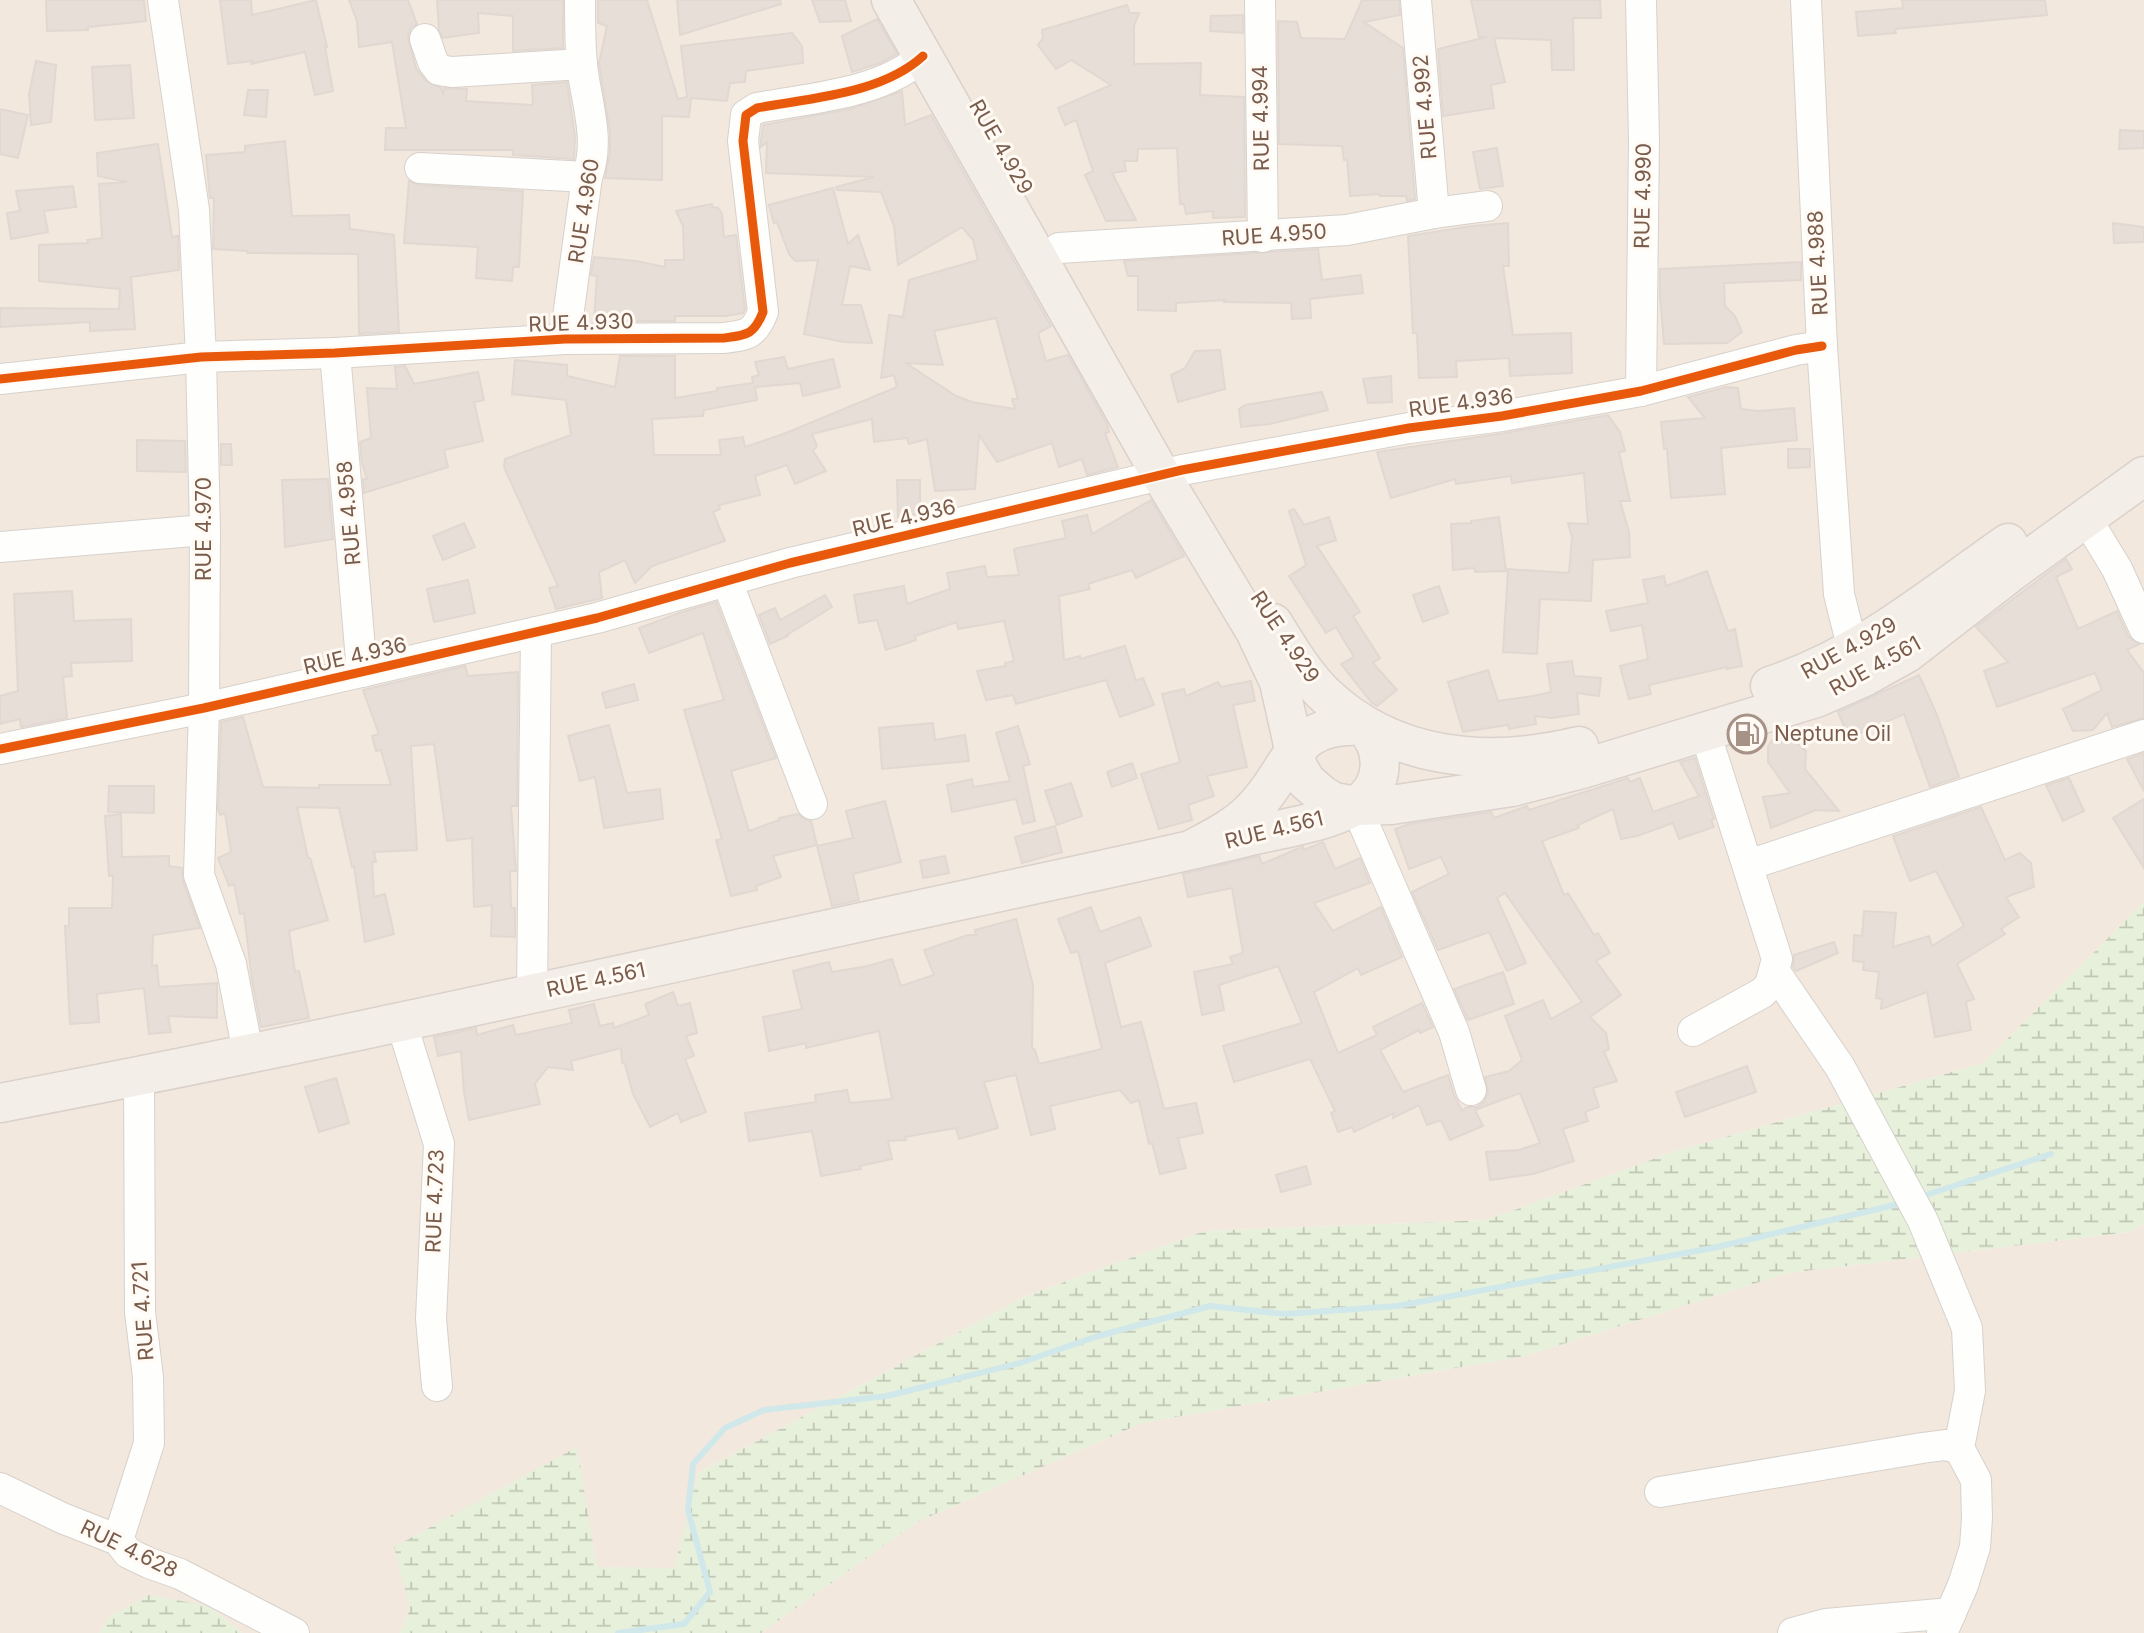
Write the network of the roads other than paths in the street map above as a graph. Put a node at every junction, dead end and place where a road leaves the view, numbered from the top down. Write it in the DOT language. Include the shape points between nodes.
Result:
graph roads {
  1 [pos="163,0"];
  2 [pos="579,0"];
  3 [pos="891,0"];
  4 [pos="918,0"];
  5 [pos="1260,0"];
  6 [pos="1416,0"];
  7 [pos="1641,0"];
  8 [pos="1806,0"];
  9 [pos="425,39"];
  10 [pos="923,56"];
  11 [pos="582,64"];
  12 [pos="421,168"];
  13 [pos="587,177"];
  14 [pos="1487,206"];
  15 [pos="1434,213"];
  16 [pos="1263,237"];
  17 [pos="1059,248"];
  18 [pos="565,339"];
  19 [pos="1822,346"];
  20 [pos="335,353"];
  21 [pos="201,357"];
  22 [pos="0,379"];
  23 [pos="1641,391"];
  24 [pos="2144,447"];
  25 [pos="1172,472"];
  26 [pos="2144,476"];
  27 [pos="2086,518"];
  28 [pos="205,530"];
  29 [pos="0,547"];
  30 [pos="727,581"];
  31 [pos="2144,628"];
  32 [pos="536,632"];
  33 [pos="1853,650"];
  34 [pos="362,672"];
  35 [pos="204,708"];
  36 [pos="1363,726"];
  37 [pos="1706,732"];
  38 [pos="2144,736"];
  39 [pos="0,749"];
  40 [pos="1300,767"];
  41 [pos="812,804"];
  42 [pos="1356,806"];
  43 [pos="1191,850"];
  44 [pos="1748,866"];
  45 [pos="1775,972"];
  46 [pos="532,993"];
  47 [pos="401,1021"];
  48 [pos="1693,1031"];
  49 [pos="248,1054"];
  50 [pos="139,1077"];
  51 [pos="1471,1090"];
  52 [pos="0,1103"];
  53 [pos="437,1386"];
  54 [pos="1959,1448"];
  55 [pos="0,1488"];
  56 [pos="1660,1492"];
  57 [pos="118,1540"];
  58 [pos="1947,1623"];
  59 [pos="294,1633"];
  60 [pos="1793,1633"];
  1 -- 21 [label="street, RUE 4.970" via="194,209"];
  2 -- 11 [label="street, RUE 4.960"];
  3 -- 10 [label="main road, RUE 4.929"];
  4 -- 17 [label="main road, RUE 4.929"];
  5 -- 16 [label="street, RUE 4.994"];
  6 -- 15 [label="street, RUE 4.992"];
  7 -- 23 [label="street, RUE 4.990"];
  8 -- 19 [label="street, RUE 4.988"];
  9 -- 11 [label="street" via="439,70"];
  10 -- 18 [label="street, RUE 4.930" via="910,68 869,86 757,108 746,115 743,141 763,312 748,334"];
  10 -- 25 [label="main road, RUE 4.929"];
  11 -- 13 [label="street, RUE 4.960" via="594,159"];
  12 -- 13 [label="street"];
  13 -- 18 [label="street, RUE 4.960"];
  14 -- 15 [label="street, RUE 4.950"];
  15 -- 16 [label="street, RUE 4.950" via="1347,230"];
  16 -- 17 [label="street, RUE 4.950"];
  17 -- 25 [label="main road, RUE 4.929"];
  18 -- 20 [label="street, RUE 4.930"];
  19 -- 23 [label="street, RUE 4.936"];
  19 -- 33 [label="street, RUE 4.988" via="1839,594"];
  20 -- 21 [label="street, RUE 4.930"];
  20 -- 34 [label="street, RUE 4.958"];
  21 -- 22 [label="street, RUE 4.930"];
  21 -- 28 [label="street, RUE 4.970"];
  23 -- 25 [label="street, RUE 4.936"];
  24 -- 33 [label="main road, RUE 4.929"];
  25 -- 30 [label="street, RUE 4.936"];
  25 -- 36 [label="main road, RUE 4.929" via="1206,513 1292,653 1322,692"];
  25 -- 40 [label="main road, RUE 4.929" via="1279,682"];
  26 -- 27 [label="main road, RUE 4.561"];
  27 -- 31 [label="street" via="2117,569"];
  27 -- 37 [label="main road, RUE 4.561" via="1907,653 1816,698"];
  28 -- 29 [label="street"];
  28 -- 35 [label="street, RUE 4.970"];
  30 -- 32 [label="street, RUE 4.936"];
  30 -- 41 [label="street"];
  32 -- 34 [label="street, RUE 4.936"];
  32 -- 46 [label="street"];
  33 -- 36 [label="main road, RUE 4.929" via="1807,673 1752,692 1644,728 1546,753 1455,755 1420,749"];
  34 -- 35 [label="street, RUE 4.936"];
  35 -- 39 [label="street, RUE 4.936"];
  35 -- 49 [label="street, RUE 4.970" via="199,875 231,964"];
  36 -- 40 [label="main road" via="1340,724 1308,737"];
  36 -- 42 [label="main road" via="1376,742 1380,774 1375,788"];
  37 -- 42 [label="main road, RUE 4.561" via="1512,787 1416,803"];
  37 -- 44 [label="street"];
  38 -- 44 [label="street"];
  40 -- 42 [label="main road, RUE 4.561" via="1322,795"];
  40 -- 43 [label="main road, RUE 4.561" via="1250,812"];
  42 -- 43 [label="main road, RUE 4.561" via="1333,816"];
  42 -- 51 [label="street" via="1454,1032"];
  43 -- 46 [label="main road, RUE 4.561"];
  44 -- 45 [label="street" via="1777,960"];
  45 -- 48 [label="street" via="1762,993"];
  45 -- 54 [label="street" via="1840,1067 1923,1222 1968,1328 1970,1391"];
  46 -- 47 [label="main road, RUE 4.561"];
  47 -- 49 [label="main road, RUE 4.561"];
  47 -- 53 [label="street, RUE 4.723" via="439,1144 431,1319"];
  49 -- 50 [label="main road, RUE 4.561"];
  50 -- 52 [label="main road, RUE 4.561"];
  50 -- 57 [label="street, RUE 4.721" via="140,1312 148,1377 149,1443"];
  54 -- 56 [label="street" via="1922,1448"];
  54 -- 58 [label="street" via="1976,1480 1977,1518 1975,1547"];
  55 -- 57 [label="street, RUE 4.628"];
  57 -- 59 [label="street, RUE 4.628" via="128,1553 180,1574"];
  58 -- 60 [label="street" via="1826,1624"];
}
